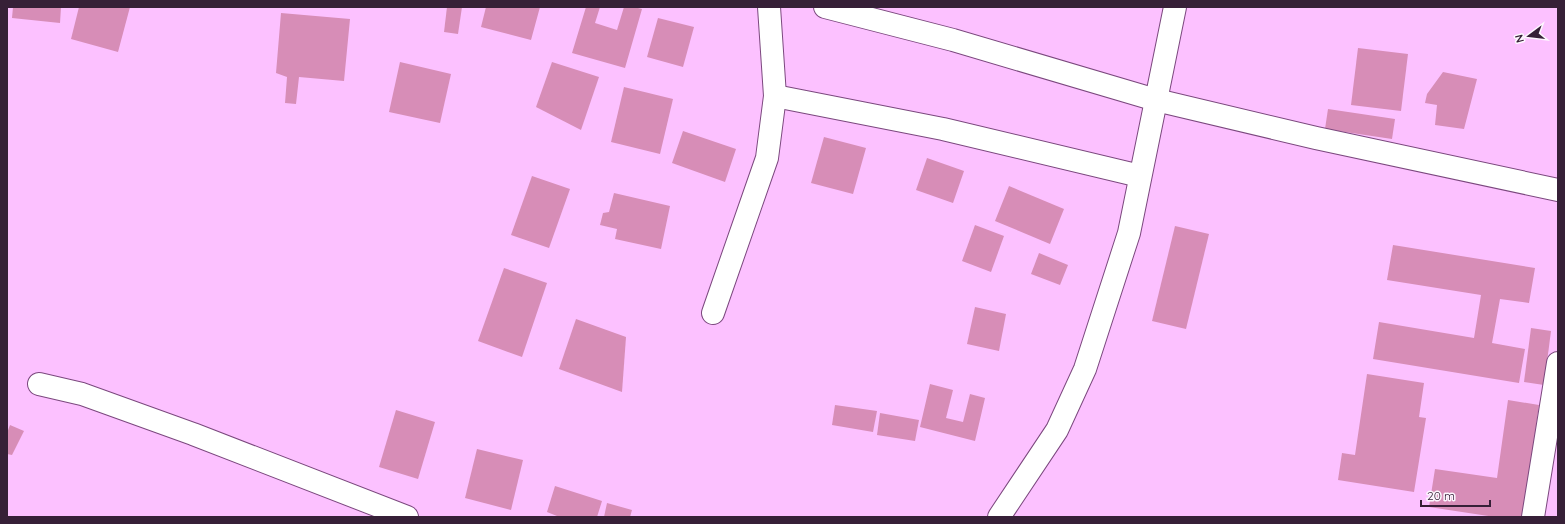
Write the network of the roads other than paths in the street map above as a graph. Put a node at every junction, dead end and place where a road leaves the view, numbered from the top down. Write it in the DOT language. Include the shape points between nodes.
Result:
graph roads {
  1 [pos="769,7"];
  2 [pos="825,7"];
  3 [pos="1175,7"];
  4 [pos="775,96"];
  5 [pos="1156,100"];
  6 [pos="1140,176"];
  7 [pos="1558,190"];
  8 [pos="713,313"];
  9 [pos="1558,363"];
  10 [pos="39,384"];
  11 [pos="407,517"];
  12 [pos="999,517"];
  13 [pos="1533,517"];
  1 -- 4 [label="street"];
  2 -- 5 [label="street" via="953,40"];
  3 -- 5 [label="street"];
  4 -- 6 [label="street" via="943,129"];
  4 -- 8 [label="street" via="767,158"];
  5 -- 6 [label="street"];
  5 -- 7 [label="street" via="1316,138"];
  6 -- 12 [label="street" via="1129,233 1085,368 1057,430"];
  9 -- 13 [label="street"];
  10 -- 11 [label="street" via="82,394 193,434"];
}
